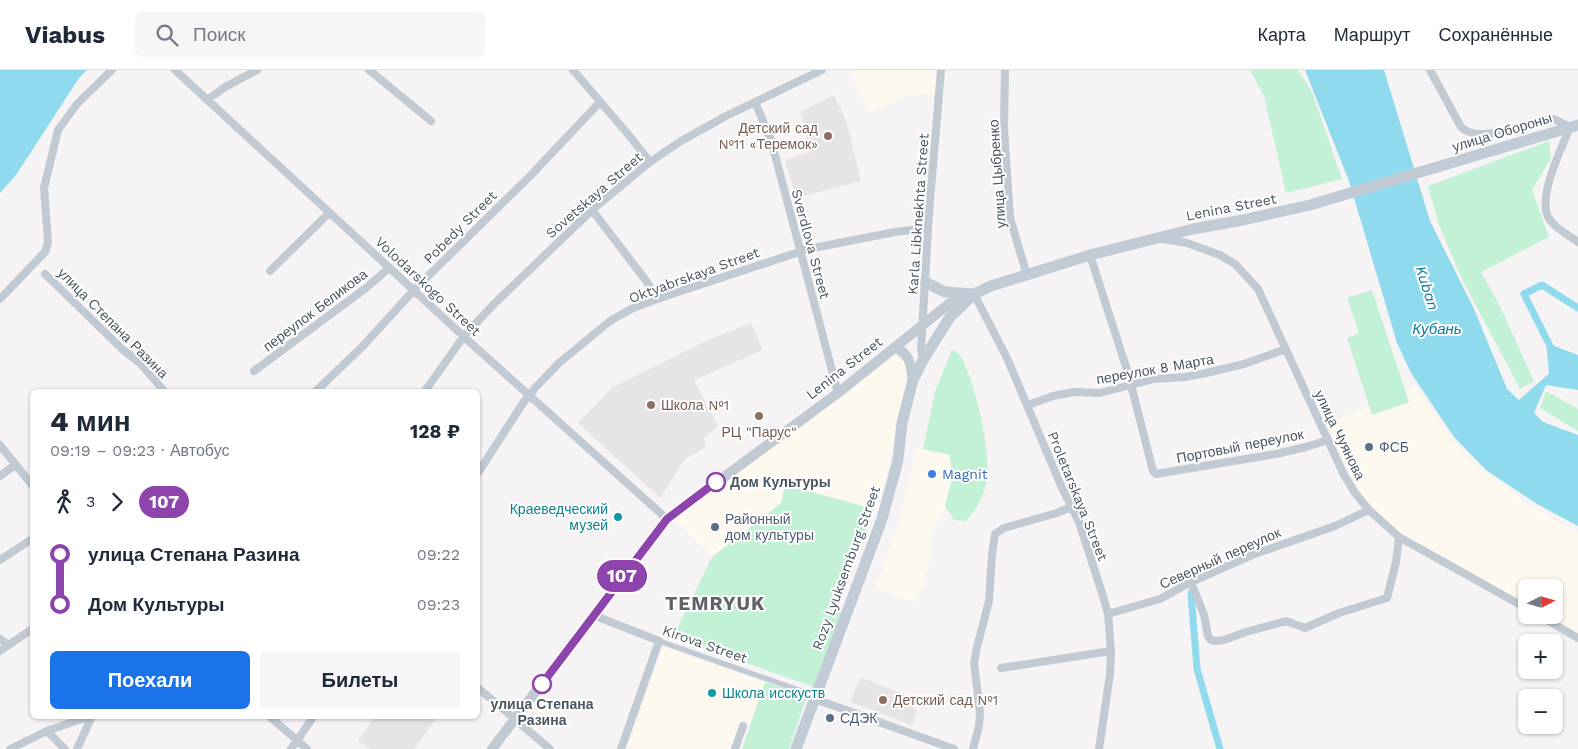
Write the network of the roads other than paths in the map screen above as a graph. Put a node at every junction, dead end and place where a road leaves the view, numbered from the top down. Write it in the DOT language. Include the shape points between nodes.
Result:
graph roads {
  1 [pos="112,70"];
  2 [pos="174,70"];
  3 [pos="257,70"];
  4 [pos="369,70"];
  5 [pos="573,70"];
  6 [pos="822,70"];
  7 [pos="941,70"];
  8 [pos="1005,70"];
  9 [pos="1430,70"];
  10 [pos="208,100"];
  11 [pos="600,102"];
  12 [pos="755,102"];
  13 [pos="432,121"];
  14 [pos="1574,126"];
  15 [pos="650,162"];
  16 [pos="1332,199"];
  17 [pos="592,210"];
  18 [pos="329,213"];
  19 [pos="928,228"];
  20 [pos="1187,231"];
  21 [pos="1157,238"];
  22 [pos="1578,242"];
  23 [pos="1203,248"];
  24 [pos="800,251"];
  25 [pos="1090,256"];
  26 [pos="389,268"];
  27 [pos="270,271"];
  28 [pos="45,274"];
  29 [pos="1027,275"];
  30 [pos="925,282"];
  31 [pos="414,290"];
  32 [pos="974,294"];
  33 [pos="0,299"];
  34 [pos="657,299"];
  35 [pos="923,324"];
  36 [pos="464,336"];
  37 [pos="895,348"];
  38 [pos="1286,349"];
  39 [pos="924,360"];
  40 [pos="254,371"];
  41 [pos="913,380"];
  42 [pos="1130,385"];
  43 [pos="162,389"];
  44 [pos="318,389"];
  45 [pos="426,389"];
  46 [pos="838,393"];
  47 [pos="529,395"];
  48 [pos="1028,406"];
  49 [pos="1328,440"];
  50 [pos="0,445"];
  51 [pos="15,465"];
  52 [pos="480,470"];
  53 [pos="0,476"];
  54 [pos="30,483"];
  55 [pos="1071,507"];
  56 [pos="1369,510"];
  57 [pos="667,519"];
  58 [pos="1399,537"];
  59 [pos="30,540"];
  60 [pos="0,560"];
  61 [pos="1191,582"];
  62 [pos="1518,604"];
  63 [pos="1108,614"];
  64 [pos="593,615"];
  65 [pos="1554,624"];
  66 [pos="30,630"];
  67 [pos="1578,638"];
  68 [pos="0,639"];
  69 [pos="660,641"];
  70 [pos="9,645"];
  71 [pos="0,651"];
  72 [pos="1111,651"];
  73 [pos="1001,668"];
  74 [pos="480,690"];
  75 [pos="812,696"];
  76 [pos="82,719"];
  77 [pos="90,719"];
  78 [pos="272,719"];
  79 [pos="312,719"];
  80 [pos="515,720"];
  81 [pos="743,726"];
  82 [pos="47,731"];
  83 [pos="297,740"];
  84 [pos="10,749"];
  85 [pos="65,749"];
  86 [pos="77,749"];
  87 [pos="291,749"];
  88 [pos="307,749"];
  89 [pos="492,749"];
  90 [pos="550,749"];
  91 [pos="621,749"];
  92 [pos="735,749"];
  93 [pos="796,749"];
  94 [pos="954,749"];
  95 [pos="973,749"];
  96 [pos="1099,749"];
  1 -- 33 [label="street" via="77,104 58,130 44,188 48,242 45,252"];
  2 -- 10 [label="street, Volodarskogo Street"];
  3 -- 10 [label="street"];
  4 -- 13 [label="street"];
  5 -- 11 [label="street"];
  6 -- 12 [label="street, Sovetskaya Street"];
  7 -- 19 [label="street, Karla Libknekhta Street"];
  8 -- 29 [label="street, улица Цыбренко" via="1004,128 1010,218"];
  9 -- 14 [label="street" via="1466,132 1504,131 1554,119"];
  10 -- 18 [label="street, Volodarskogo Street"];
  11 -- 15 [label="street"];
  11 -- 31 [label="street, Pobedy Street"];
  12 -- 15 [label="street, Sovetskaya Street" via="681,141"];
  12 -- 24 [label="street, Sverdlova Street" via="771,140"];
  14 -- 16 [label="main road, улица Обороны"];
  14 -- 22 [label="street" via="1550,181 1546,211 1558,229"];
  15 -- 17 [label="street, Sovetskaya Street"];
  16 -- 20 [label="main road, Lenina Street"];
  17 -- 34 [label="street"];
  17 -- 36 [label="street, Sovetskaya Street"];
  18 -- 26 [label="street, Volodarskogo Street"];
  18 -- 27 [label="street"];
  19 -- 24 [label="street, Oktyabrskaya Street"];
  19 -- 30 [label="street, Karla Libknekhta Street"];
  20 -- 21 [label="main road, Lenina Street"];
  20 -- 23 [label="street, улица Чуянова"];
  21 -- 23 [label="street, улица Чуянова"];
  21 -- 25 [label="main road, Lenina Street"];
  23 -- 38 [label="street, улица Чуянова" via="1235,264 1246,274 1258,289"];
  24 -- 34 [label="street, Oktyabrskaya Street"];
  24 -- 46 [label="street, Sverdlova Street"];
  25 -- 29 [label="main road, Lenina Street"];
  25 -- 42 [label="street"];
  26 -- 31 [label="street, Volodarskogo Street"];
  26 -- 40 [label="street, переулок Беликова"];
  28 -- 43 [label="street, улица Степана Разина" via="140,363"];
  29 -- 32 [label="main road, Lenina Street"];
  30 -- 32 [label="main road" via="944,292"];
  30 -- 35 [label="street, Karla Libknekhta Street"];
  31 -- 36 [label="street, Volodarskogo Street"];
  31 -- 44 [label="street, Pobedy Street"];
  32 -- 35 [label="street, Lenina Street" via="950,303"];
  32 -- 39 [label="main road, Rozy Lyuksemburg Street" via="950,317"];
  32 -- 48 [label="street, Proletarskaya Street"];
  34 -- 47 [label="street, Oktyabrskaya Street" via="610,321 559,363"];
  35 -- 37 [label="street, Lenina Street"];
  35 -- 39 [label="street, Karla Libknekhta Street" via="921,349"];
  36 -- 45 [label="street, Sovetskaya Street"];
  36 -- 47 [label="street, Volodarskogo Street"];
  37 -- 41 [label="street" via="907,355"];
  37 -- 46 [label="street, Lenina Street"];
  38 -- 42 [label="street, переулок 8 Марта" via="1206,373"];
  38 -- 49 [label="street, улица Чуянова"];
  39 -- 41 [label="main road, Rozy Lyuksemburg Street"];
  41 -- 75 [label="main road, Rozy Lyuksemburg Street" via="902,423 896,469 882,519"];
  42 -- 48 [label="street, переулок 8 Марта" via="1100,393 1074,392 1053,396"];
  42 -- 49 [label="street, Портовый переулок" via="1156,474 1276,454"];
  46 -- 57 [label="street, Lenina Street"];
  47 -- 52 [label="street, Oktyabrskaya Street"];
  47 -- 57 [label="street, Volodarskogo Street"];
  48 -- 55 [label="street, Proletarskaya Street"];
  49 -- 56 [label="street, улица Чуянова" via="1344,475"];
  50 -- 51 [label="street"];
  51 -- 53 [label="street"];
  51 -- 54 [label="street"];
  55 -- 63 [label="street, Proletarskaya Street" via="1097,574"];
  55 -- 95 [label="street" via="1004,528 995,534 990,601 974,663 980,712"];
  56 -- 58 [label="street, улица Чуянова"];
  56 -- 61 [label="street, Северный переулок"];
  57 -- 64 [label="street, Lenina Street"];
  58 -- 61 [label="street" via="1387,598 1339,613 1310,627 1286,621 1216,642 1208,636"];
  58 -- 62 [label="street, улица Чуянова"];
  59 -- 60 [label="street"];
  61 -- 63 [label="street, Северный переулок" via="1160,599"];
  63 -- 72 [label="street, Proletarskaya Street"];
  64 -- 69 [label="street, Kirova Street"];
  64 -- 80 [label="street, Lenina Street"];
  65 -- 67 [label="street"];
  66 -- 70 [label="street"];
  68 -- 70 [label="street"];
  69 -- 75 [label="street, Kirova Street"];
  69 -- 91 [label="street"];
  70 -- 71 [label="street"];
  72 -- 73 [label="street"];
  72 -- 96 [label="street, Proletarskaya Street"];
  74 -- 80 [label="street"];
  75 -- 93 [label="main road, Rozy Lyuksemburg Street"];
  75 -- 94 [label="street, Kirova Street"];
  76 -- 82 [label="street"];
  77 -- 86 [label="street"];
  78 -- 83 [label="street"];
  79 -- 83 [label="street"];
  80 -- 89 [label="street, Lenina Street"];
  80 -- 90 [label="street"];
  81 -- 92 [label="street"];
  82 -- 84 [label="street"];
  82 -- 85 [label="street"];
  83 -- 87 [label="street"];
  83 -- 88 [label="street"];
}
